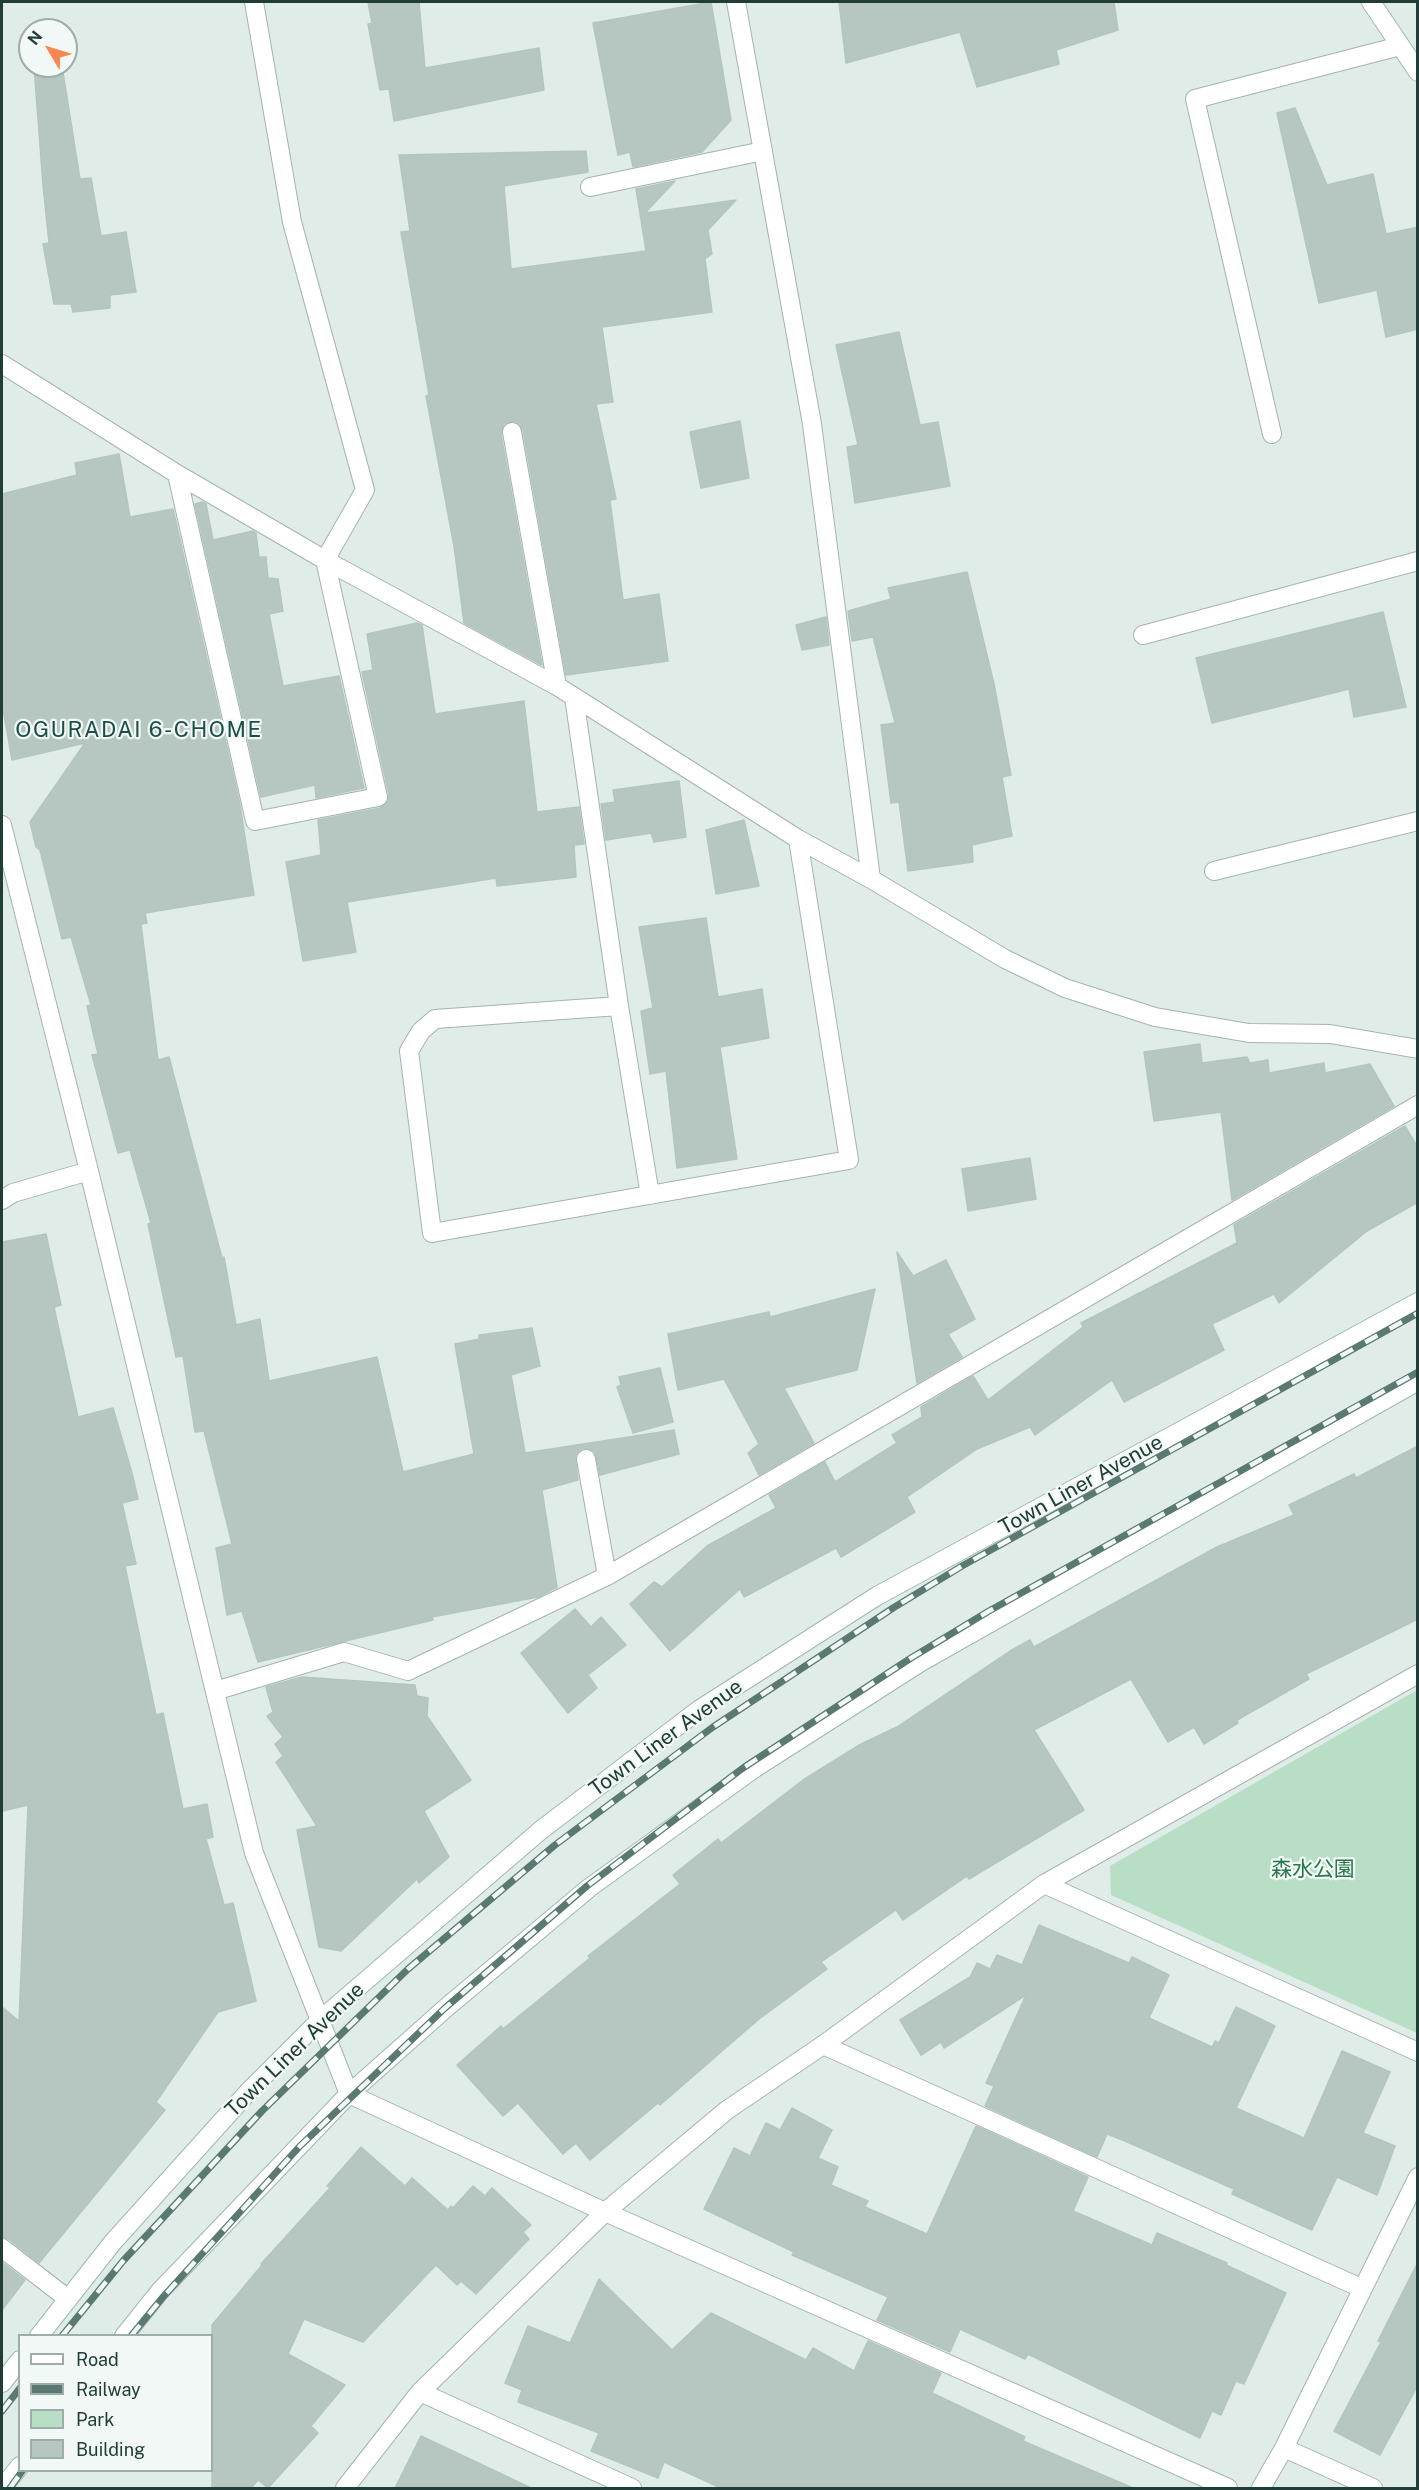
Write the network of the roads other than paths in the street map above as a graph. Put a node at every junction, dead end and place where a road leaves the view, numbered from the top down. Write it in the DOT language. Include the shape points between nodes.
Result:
graph roads {
  1 [pos="254,2"];
  2 [pos="736,2"];
  3 [pos="1371,2"];
  4 [pos="1400,46"];
  5 [pos="1418,72"];
  6 [pos="762,151"];
  7 [pos="590,188"];
  8 [pos="2,363"];
  9 [pos="512,432"];
  10 [pos="1272,434"];
  11 [pos="177,474"];
  12 [pos="325,560"];
  13 [pos="1418,561"];
  14 [pos="1143,635"];
  15 [pos="557,686"];
  16 [pos="574,697"];
  17 [pos="1418,821"];
  18 [pos="2,825"];
  19 [pos="798,839"];
  20 [pos="1214,871"];
  21 [pos="871,879"];
  22 [pos="619,1006"];
  23 [pos="1418,1049"];
  24 [pos="1418,1105"];
  25 [pos="89,1171"];
  26 [pos="650,1195"];
  27 [pos="2,1200"];
  28 [pos="1418,1302"];
  29 [pos="1418,1381"];
  30 [pos="586,1459"];
  31 [pos="607,1576"];
  32 [pos="1418,1674"];
  33 [pos="215,1692"];
  34 [pos="1044,1884"];
  35 [pos="320,2020"];
  36 [pos="823,2045"];
  37 [pos="1418,2052"];
  38 [pos="349,2094"];
  39 [pos="1418,2177"];
  40 [pos="605,2212"];
  41 [pos="2,2248"];
  42 [pos="1361,2288"];
  43 [pos="68,2299"];
  44 [pos="41,2334"];
  45 [pos="126,2334"];
  46 [pos="18,2363"];
  47 [pos="2,2383"];
  48 [pos="420,2392"];
  49 [pos="1284,2448"];
  50 [pos="18,2468"];
  51 [pos="2,2488"];
  52 [pos="345,2488"];
  53 [pos="632,2488"];
  54 [pos="1228,2488"];
  55 [pos="1261,2488"];
  56 [pos="1373,2488"];
  1 -- 12 [label="street" via="292,222 365,490"];
  2 -- 6 [label="street"];
  3 -- 4 [label="street"];
  4 -- 5 [label="street"];
  4 -- 10 [label="street" via="1195,99"];
  6 -- 7 [label="street"];
  6 -- 21 [label="street" via="812,424"];
  8 -- 11 [label="street"];
  9 -- 15 [label="street"];
  11 -- 12 [label="street"];
  11 -- 12 [label="street" via="255,821 378,797"];
  12 -- 15 [label="street"];
  13 -- 14 [label="street"];
  15 -- 16 [label="street"];
  16 -- 19 [label="street"];
  16 -- 22 [label="street"];
  17 -- 20 [label="street"];
  18 -- 25 [label="street"];
  19 -- 21 [label="street"];
  19 -- 26 [label="street" via="849,1160"];
  21 -- 23 [label="street" via="1005,959 1065,988 1155,1017 1250,1033 1330,1034"];
  22 -- 26 [label="street"];
  22 -- 26 [label="street" via="435,1019 421,1031 409,1052 432,1233"];
  24 -- 31 [label="street"];
  25 -- 27 [label="street" via="13,1193"];
  25 -- 33 [label="street"];
  28 -- 35 [label="street, Town Liner Avenue" via="877,1596 700,1709 541,1830"];
  29 -- 38 [label="street" via="921,1662 755,1768 589,1888"];
  30 -- 31 [label="street"];
  31 -- 33 [label="street" via="408,1671 344,1652"];
  32 -- 34 [label="street"];
  33 -- 35 [label="street" via="254,1853"];
  34 -- 36 [label="street"];
  34 -- 37 [label="street"];
  35 -- 38 [label="street"];
  35 -- 43 [label="street, Town Liner Avenue" via="250,2090 113,2242"];
  36 -- 40 [label="street" via="727,2110"];
  36 -- 42 [label="street"];
  38 -- 40 [label="street"];
  38 -- 45 [label="street" via="160,2291"];
  39 -- 42 [label="street"];
  40 -- 48 [label="street"];
  40 -- 54 [label="street"];
  41 -- 43 [label="street"];
  42 -- 49 [label="street"];
  43 -- 44 [label="street, Town Liner Avenue"];
  46 -- 47 [label="street"];
  48 -- 52 [label="street"];
  48 -- 53 [label="street"];
  49 -- 55 [label="street"];
  49 -- 56 [label="street"];
  50 -- 51 [label="street"];
}
